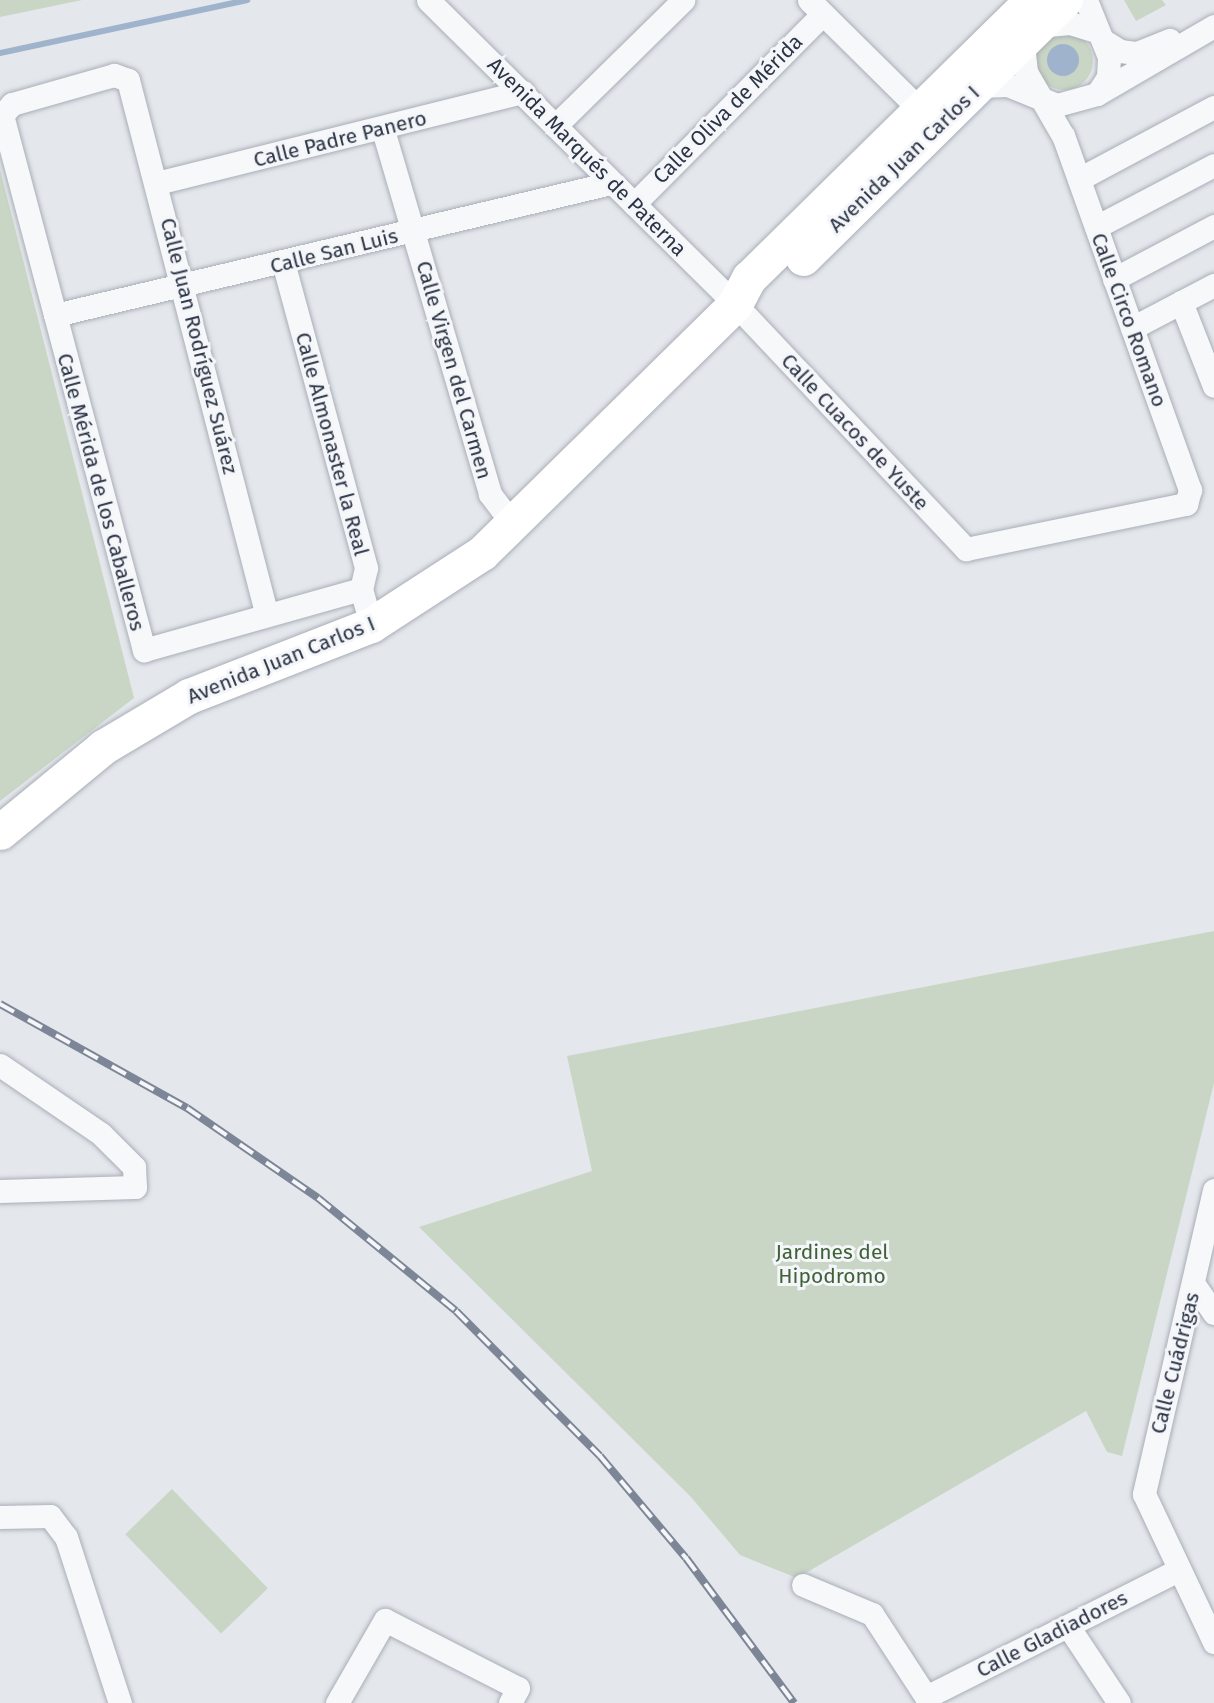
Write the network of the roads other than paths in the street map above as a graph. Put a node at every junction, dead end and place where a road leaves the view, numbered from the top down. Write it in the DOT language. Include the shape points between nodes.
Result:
graph roads {
  1 [pos="683,0"];
  2 [pos="1065,0"];
  3 [pos="1086,0"];
  4 [pos="429,1"];
  5 [pos="816,7"];
  6 [pos="1214,20"];
  7 [pos="1028,21"];
  8 [pos="1214,26"];
  9 [pos="1100,36"];
  10 [pos="128,80"];
  11 [pos="979,86"];
  12 [pos="523,92"];
  13 [pos="1037,97"];
  14 [pos="1087,99"];
  15 [pos="1214,107"];
  16 [pos="919,109"];
  17 [pos="555,126"];
  18 [pos="383,130"];
  19 [pos="1063,136"];
  20 [pos="1214,165"];
  21 [pos="1079,178"];
  22 [pos="157,183"];
  23 [pos="611,183"];
  24 [pos="634,204"];
  25 [pos="1214,226"];
  26 [pos="1096,227"];
  27 [pos="412,231"];
  28 [pos="283,262"];
  29 [pos="1114,279"];
  30 [pos="1214,285"];
  31 [pos="185,286"];
  32 [pos="1181,302"];
  33 [pos="740,309"];
  34 [pos="55,314"];
  35 [pos="1132,328"];
  36 [pos="1214,386"];
  37 [pos="1186,504"];
  38 [pos="512,523"];
  39 [pos="361,589"];
  40 [pos="266,612"];
  41 [pos="371,625"];
  42 [pos="0,832"];
  43 [pos="0,1065"];
  44 [pos="1214,1190"];
  45 [pos="0,1191"];
  46 [pos="1195,1286"];
  47 [pos="1214,1313"];
  48 [pos="0,1517"];
  49 [pos="1179,1570"];
  50 [pos="803,1585"];
  51 [pos="1068,1626"];
  52 [pos="1214,1642"];
  53 [pos="514,1695"];
  54 [pos="928,1700"];
  55 [pos="120,1703"];
  56 [pos="337,1703"];
  57 [pos="1119,1703"];
  1 -- 17 [label="street"];
  2 -- 7 [label="main road, Avenida Juan Carlos I"];
  3 -- 9 [label="street"];
  4 -- 12 [label="street, Avenida Marqués de Paterna"];
  5 -- 16 [label="street"];
  5 -- 24 [label="street, Calle Oliva de Mérida"];
  6 -- 9 [label="street" via="1137,53 1120,51"];
  7 -- 9 [label="street" via="1070,23"];
  7 -- 11 [label="main road, Avenida Juan Carlos I"];
  7 -- 13 [label="street" via="1026,72"];
  7 -- 16 [label="main road, Avenida Juan Carlos I" via="987,43"];
  8 -- 14 [label="street"];
  9 -- 14 [label="street" via="1108,77"];
  10 -- 22 [label="street, Calle Juan Rodríguez Suárez"];
  10 -- 34 [label="street, Calle Mérida de los Caballeros" via="114,75 12,104 2,115"];
  11 -- 13 [label="street" via="1008,85"];
  11 -- 33 [label="main road, Avenida Juan Carlos I" via="765,294"];
  12 -- 17 [label="street, Avenida Marqués de Paterna"];
  12 -- 18 [label="street, Calle Padre Panero"];
  13 -- 14 [label="street" via="1057,105"];
  13 -- 19 [label="street, Calle Circo Romano"];
  14 -- 19 [label="street"];
  15 -- 21 [label="street"];
  16 -- 33 [label="main road, Avenida Juan Carlos I" via="749,278"];
  17 -- 23 [label="street, Avenida Marqués de Paterna"];
  18 -- 22 [label="street, Calle Padre Panero"];
  18 -- 27 [label="street, Calle Virgen del Carmen"];
  19 -- 21 [label="street, Calle Circo Romano"];
  20 -- 26 [label="street"];
  21 -- 26 [label="street, Calle Circo Romano"];
  22 -- 31 [label="street, Calle Juan Rodríguez Suárez"];
  23 -- 24 [label="street, Avenida Marqués de Paterna"];
  23 -- 27 [label="street, Calle San Luis"];
  24 -- 33 [label="street, Avenida Marqués de Paterna"];
  25 -- 29 [label="street"];
  26 -- 29 [label="street, Calle Circo Romano"];
  27 -- 28 [label="street, Calle San Luis"];
  27 -- 38 [label="street, Calle Virgen del Carmen" via="490,494"];
  28 -- 31 [label="street, Calle San Luis"];
  28 -- 39 [label="street, Calle Almonaster la Real" via="366,568"];
  29 -- 35 [label="street, Calle Circo Romano"];
  30 -- 32 [label="street"];
  31 -- 34 [label="street, Calle San Luis"];
  31 -- 40 [label="street, Calle Juan Rodríguez Suárez"];
  32 -- 35 [label="street"];
  32 -- 36 [label="street"];
  33 -- 37 [label="street, Calle Cuacos de Yuste" via="966,549"];
  33 -- 38 [label="main road, Avenida Juan Carlos I"];
  34 -- 40 [label="street, Calle Mérida de los Caballeros" via="144,650"];
  35 -- 37 [label="street, Calle Circo Romano" via="1190,490"];
  38 -- 41 [label="main road, Avenida Juan Carlos I" via="452,576"];
  39 -- 40 [label="street, Calle Mérida de los Caballeros"];
  39 -- 41 [label="street, Calle Almonaster la Real"];
  41 -- 42 [label="main road, Avenida Juan Carlos I" via="189,696 103,747"];
  43 -- 45 [label="street" via="101,1134 134,1167 135,1187"];
  44 -- 46 [label="street, Calle Cuádrigas"];
  46 -- 47 [label="street"];
  46 -- 49 [label="street, Calle Cuádrigas" via="1144,1494"];
  48 -- 55 [label="street" via="50,1516 66,1537"];
  49 -- 51 [label="street, Calle Gladiadores"];
  49 -- 52 [label="street"];
  50 -- 54 [label="street" via="872,1614"];
  51 -- 54 [label="street, Calle Gladiadores"];
  51 -- 57 [label="street"];
  53 -- 56 [label="street" via="385,1620"];
}
